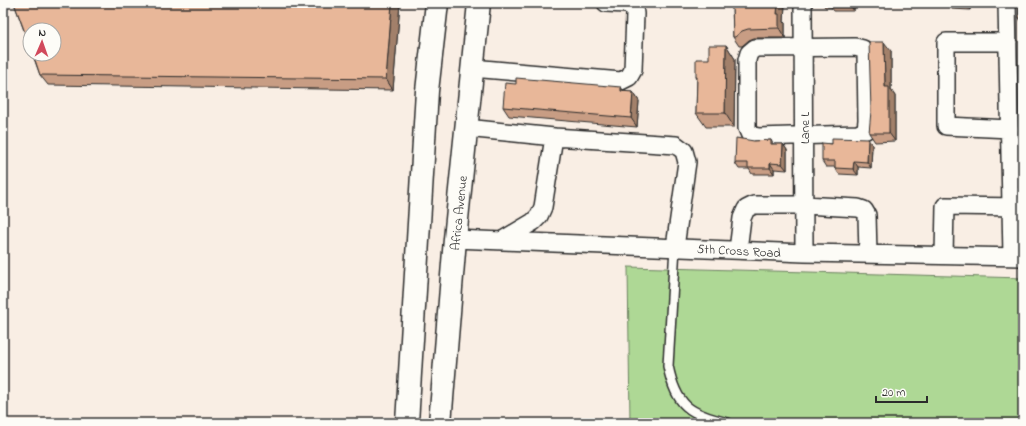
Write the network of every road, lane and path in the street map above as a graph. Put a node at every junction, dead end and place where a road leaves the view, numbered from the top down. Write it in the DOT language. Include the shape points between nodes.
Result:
graph roads {
  1 [pos="437,3"];
  2 [pos="479,3"];
  3 [pos="606,3"];
  4 [pos="804,3"];
  5 [pos="1007,3"];
  6 [pos="1008,42"];
  7 [pos="803,48"];
  8 [pos="1016,59"];
  9 [pos="472,68"];
  10 [pos="1014,121"];
  11 [pos="466,128"];
  12 [pos="804,136"];
  13 [pos="554,137"];
  14 [pos="804,205"];
  15 [pos="1017,207"];
  16 [pos="455,239"];
  17 [pos="501,241"];
  18 [pos="675,247"];
  19 [pos="738,250"];
  20 [pos="804,253"];
  21 [pos="868,254"];
  22 [pos="944,255"];
  23 [pos="1018,257"];
  24 [pos="407,423"];
  25 [pos="440,423"];
  26 [pos="728,423"];
  1 -- 24 [label="main road" via="427,91"];
  2 -- 9 [label="main road, Africa Avenue"];
  3 -- 9 [label="street" via="634,7 633,70 629,77 621,80"];
  4 -- 7 [label="street, Lane L"];
  5 -- 6 [label="street"];
  6 -- 8 [label="street"];
  6 -- 10 [label="street" via="946,42 946,126"];
  7 -- 12 [label="street, Lane L"];
  7 -- 12 [label="street" via="755,48 749,53 747,128 750,135 758,137"];
  7 -- 12 [label="street" via="863,49 866,53 867,120 866,130 858,134"];
  8 -- 10 [label="street"];
  9 -- 11 [label="main road, Africa Avenue"];
  10 -- 15 [label="street"];
  11 -- 13 [label="street"];
  11 -- 16 [label="main road, Africa Avenue"];
  12 -- 14 [label="street, Lane L"];
  13 -- 17 [label="street" via="540,216"];
  13 -- 18 [label="street" via="676,145 684,151 687,162"];
  14 -- 19 [label="street" via="754,205 746,208 742,218"];
  14 -- 20 [label="street, Lane L"];
  14 -- 21 [label="street" via="864,210 867,215"];
  15 -- 22 [label="street" via="944,206"];
  15 -- 23 [label="street"];
  16 -- 17 [label="street, 5th Cross Road"];
  16 -- 25 [label="main road, Africa Avenue"];
  17 -- 18 [label="street, 5th Cross Road"];
  18 -- 19 [label="street, 5th Cross Road"];
  18 -- 26 [label="lane" via="668,366 672,383 679,397 693,412"];
  19 -- 20 [label="street, 5th Cross Road"];
  20 -- 21 [label="street, 5th Cross Road"];
  21 -- 22 [label="street, 5th Cross Road"];
  22 -- 23 [label="street, 5th Cross Road"];
}
